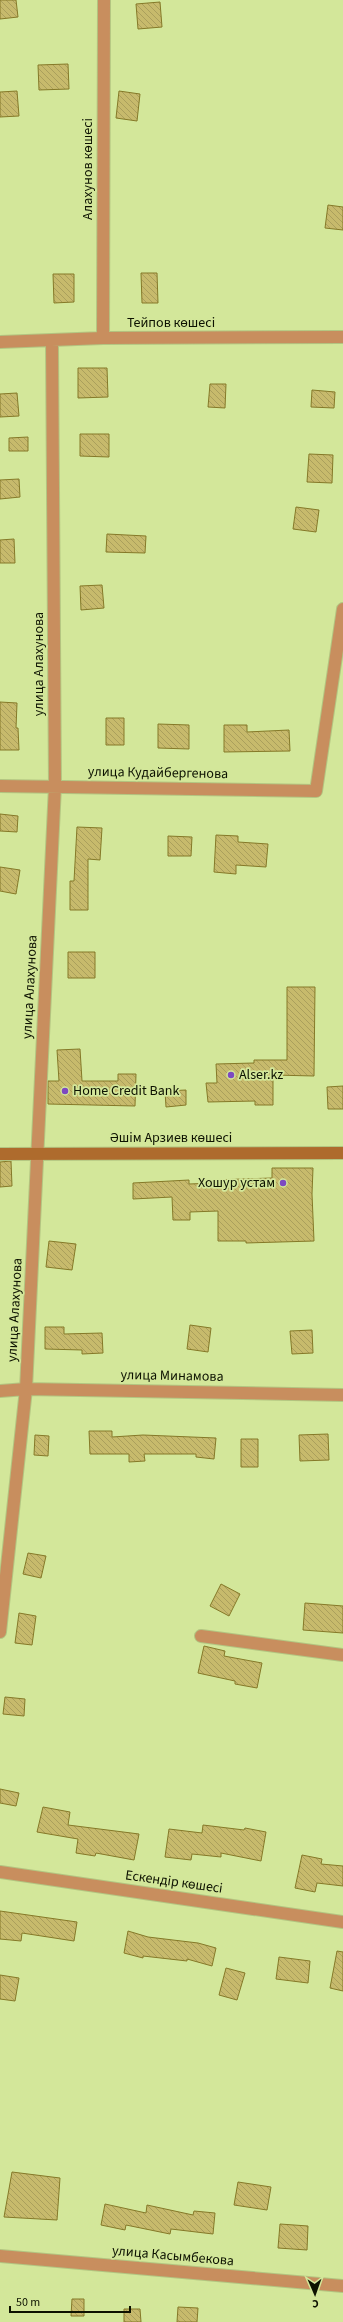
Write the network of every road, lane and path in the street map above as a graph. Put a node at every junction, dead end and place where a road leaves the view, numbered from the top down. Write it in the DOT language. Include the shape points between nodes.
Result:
graph roads {
  1 [pos="104,0"];
  2 [pos="103,338"];
  3 [pos="343,338"];
  4 [pos="52,340"];
  5 [pos="0,342"];
  6 [pos="343,609"];
  7 [pos="0,786"];
  8 [pos="55,786"];
  9 [pos="343,1153"];
  10 [pos="0,1154"];
  11 [pos="37,1154"];
  12 [pos="26,1389"];
  13 [pos="0,1391"];
  14 [pos="343,1395"];
  15 [pos="0,1632"];
  16 [pos="201,1636"];
  17 [pos="343,1655"];
  18 [pos="0,1872"];
  19 [pos="343,1922"];
  20 [pos="0,2256"];
  21 [pos="343,2286"];
  1 -- 2 [label="street, Алахунов көшесі"];
  2 -- 3 [label="street, Тейпов көшесі"];
  2 -- 4 [label="street, Тейпов көшесі"];
  4 -- 5 [label="street, Тейпов көшесі"];
  4 -- 8 [label="street, улица Алахунова"];
  6 -- 8 [label="street, улица Кудайбергенова" via="316,791"];
  7 -- 8 [label="street, улица Кудайбергенова"];
  8 -- 11 [label="street, улица Алахунова"];
  9 -- 11 [label="main road, Әшім Арзиев көшесі"];
  10 -- 11 [label="main road, Әшім Арзиев көшесі"];
  11 -- 12 [label="street, улица Алахунова"];
  12 -- 13 [label="street, улица Минамова"];
  12 -- 14 [label="street, улица Минамова"];
  12 -- 15 [label="street, улица Алахунова"];
  16 -- 17 [label="street"];
  18 -- 19 [label="street, Ескендір көшесі"];
  20 -- 21 [label="street, улица Касымбекова"];
}
